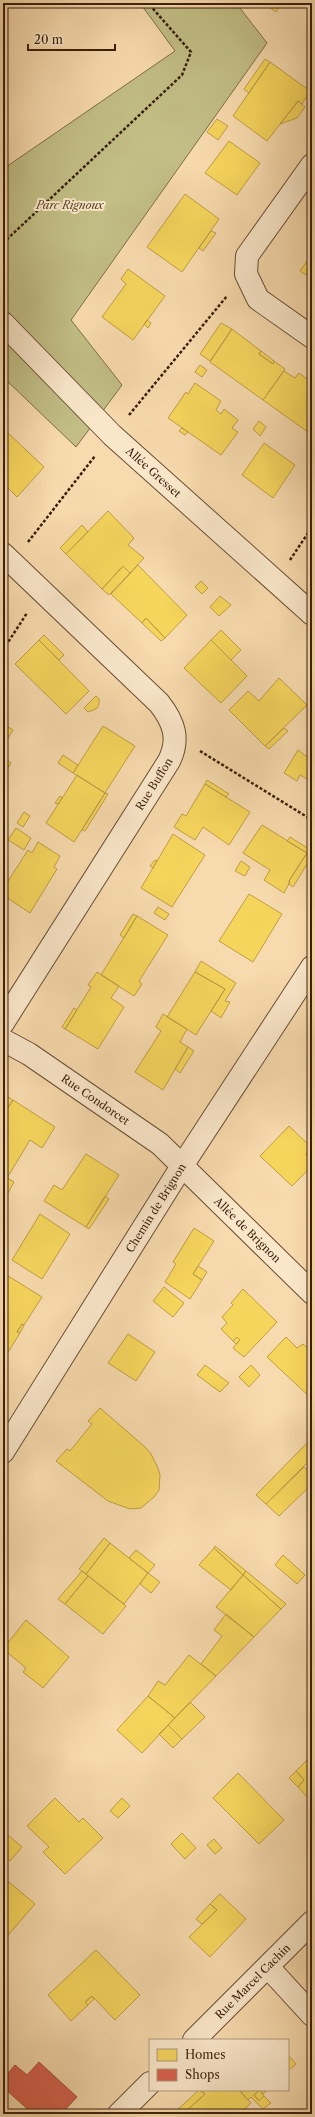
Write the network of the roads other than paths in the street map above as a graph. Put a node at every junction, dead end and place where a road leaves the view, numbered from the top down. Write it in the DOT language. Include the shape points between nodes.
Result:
graph roads {
  1 [pos="312,165"];
  2 [pos="3,323"];
  3 [pos="312,337"];
  4 [pos="3,554"];
  5 [pos="312,614"];
  6 [pos="312,967"];
  7 [pos="3,1023"];
  8 [pos="3,1040"];
  9 [pos="182,1166"];
  10 [pos="312,1293"];
  11 [pos="3,1452"];
  12 [pos="312,1922"];
  13 [pos="268,1967"];
  14 [pos="312,2015"];
  15 [pos="195,2039"];
  16 [pos="149,2084"];
  17 [pos="119,2114"];
  1 -- 3 [label="street" via="247,256 246,274 258,299"];
  2 -- 5 [label="street, Allée Gresset" via="112,435"];
  4 -- 7 [label="street, Rue Buffon" via="159,703 169,715 176,736 169,761"];
  6 -- 9 [label="street, Chemin de Brignon"];
  8 -- 9 [label="street, Rue Condorcet" via="29,1054 160,1144"];
  9 -- 10 [label="street, Allée de Brignon"];
  9 -- 11 [label="street, Chemin de Brignon"];
  12 -- 13 [label="street, Rue Marcel Cachin"];
  13 -- 14 [label="street"];
  13 -- 15 [label="street, Rue Marcel Cachin"];
  16 -- 17 [label="street"];
}
